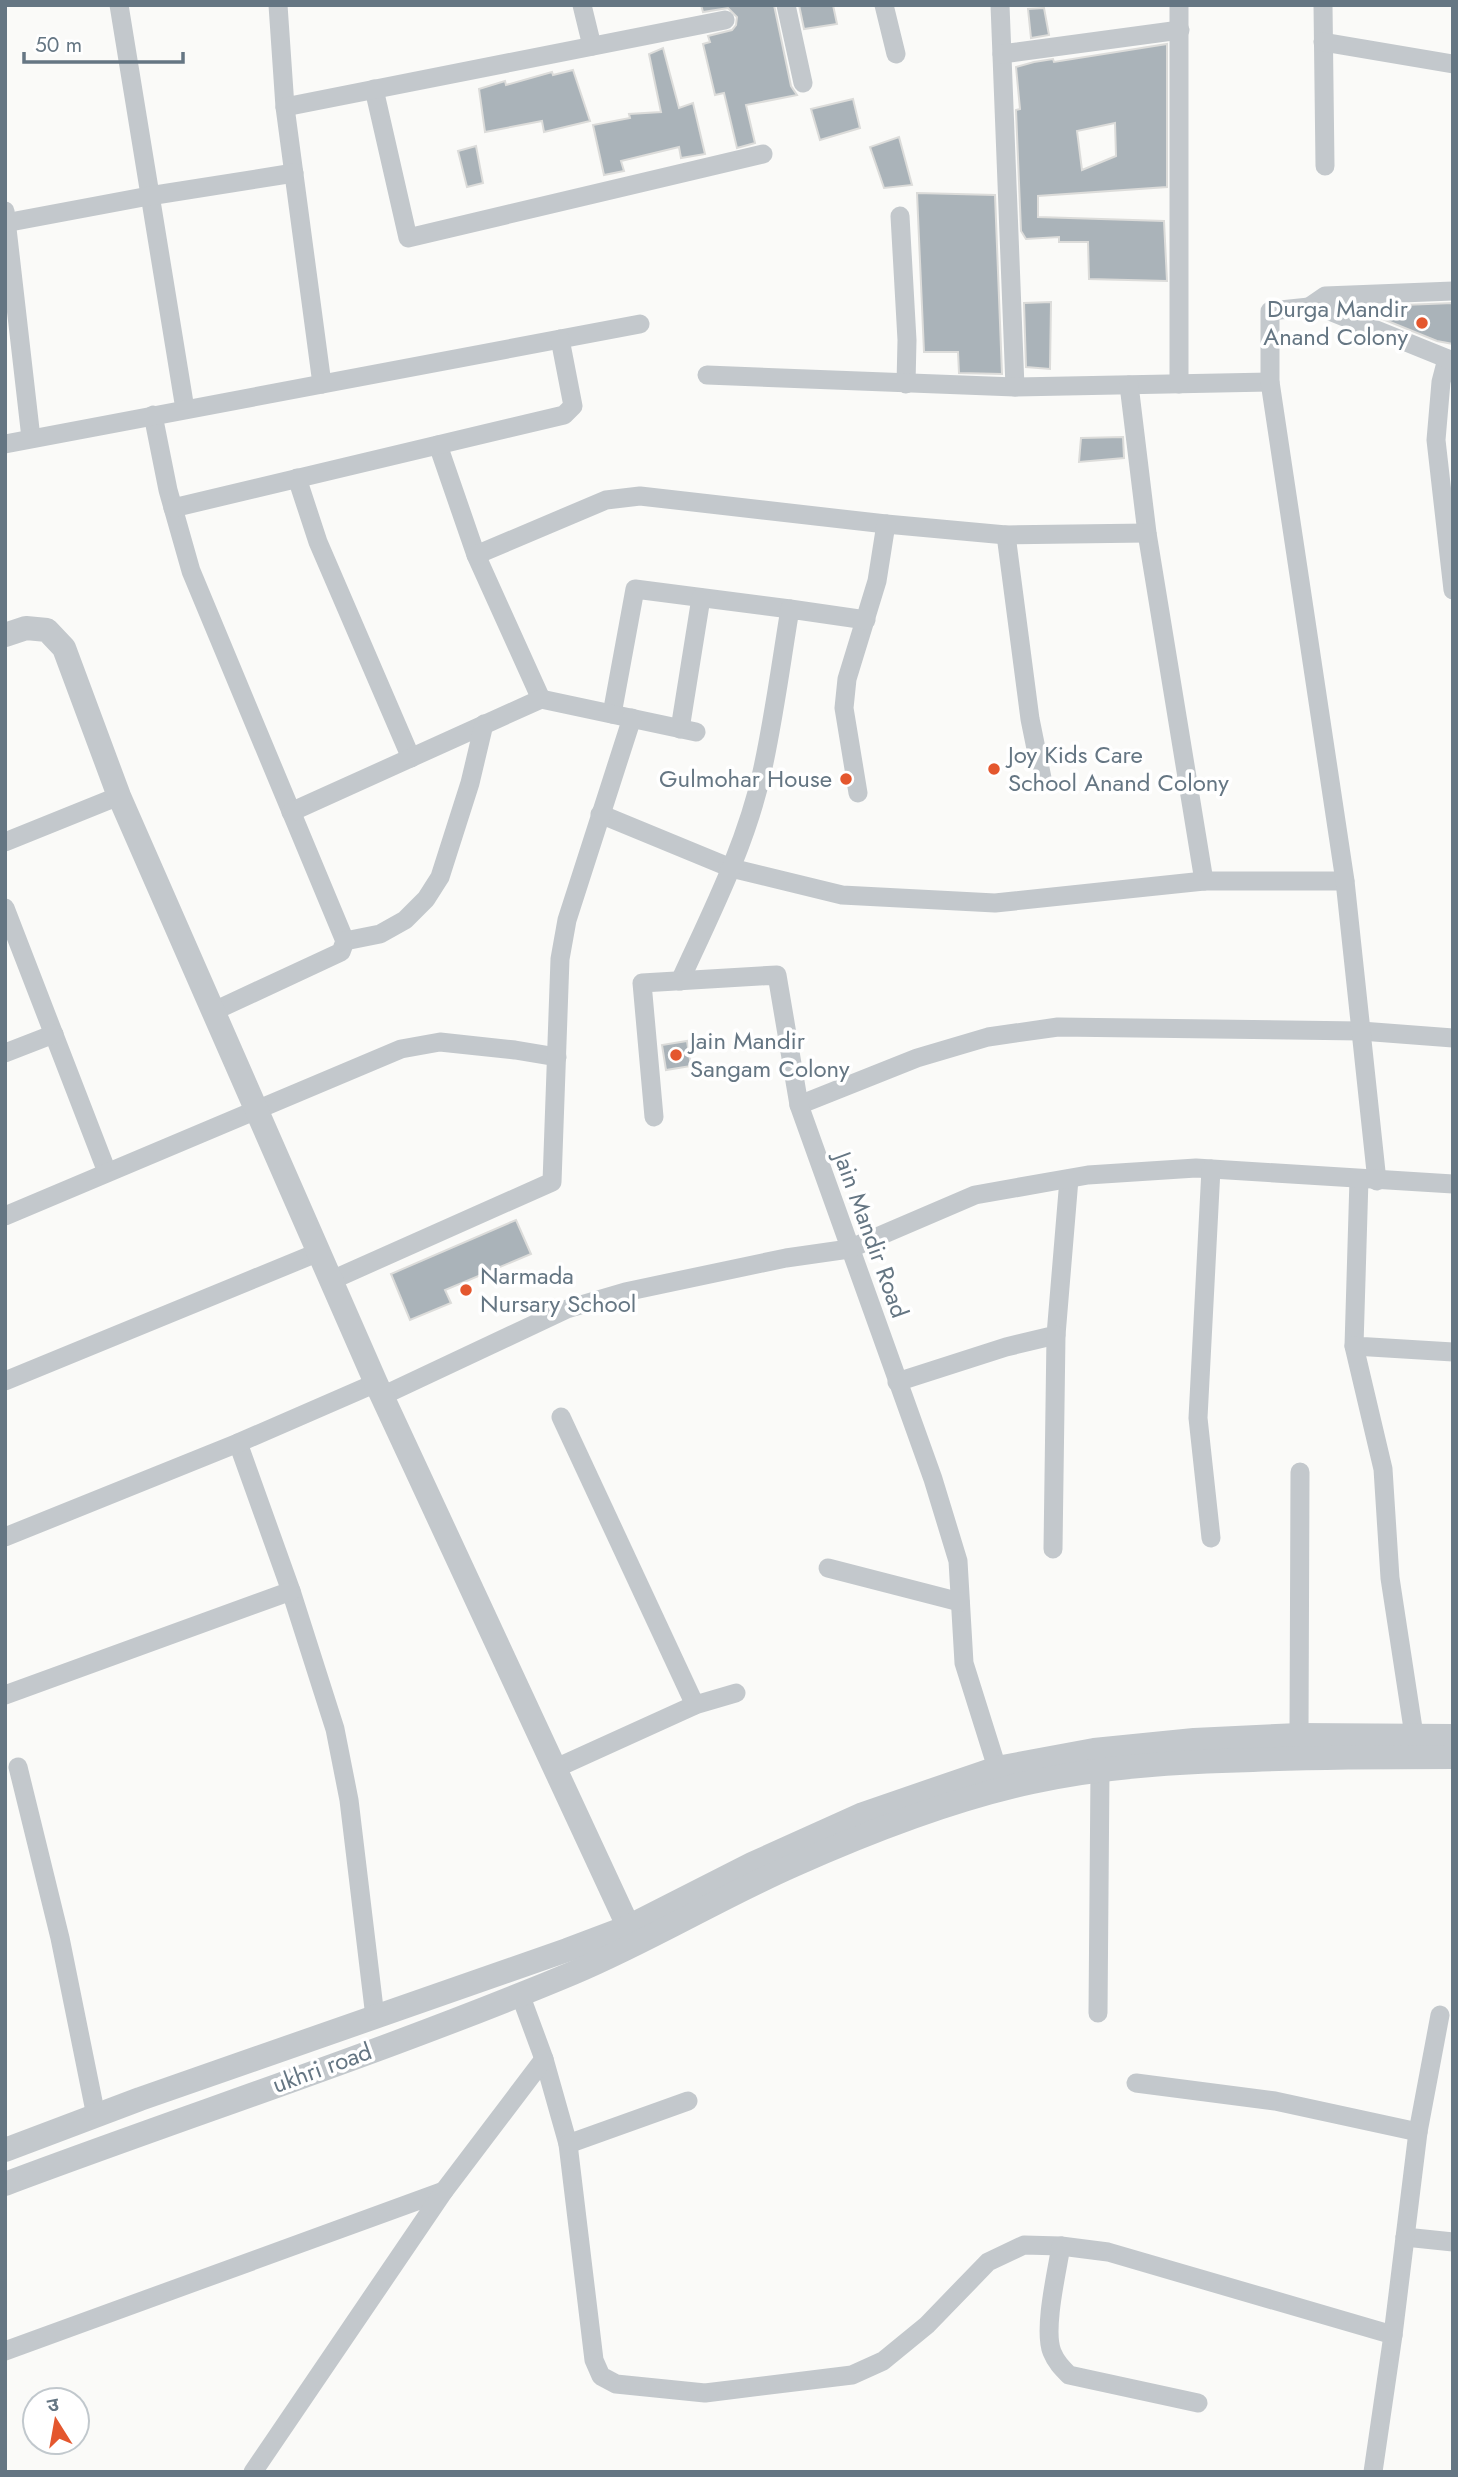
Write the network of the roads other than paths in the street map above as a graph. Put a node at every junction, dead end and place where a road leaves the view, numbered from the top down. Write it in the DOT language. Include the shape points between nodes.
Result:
graph roads {
  1 [pos="120,5"];
  2 [pos="278,5"];
  3 [pos="582,5"];
  4 [pos="786,5"];
  5 [pos="884,5"];
  6 [pos="1000,5"];
  7 [pos="1179,5"];
  8 [pos="1323,5"];
  9 [pos="725,20"];
  10 [pos="1180,30"];
  11 [pos="1323,42"];
  12 [pos="592,46"];
  13 [pos="896,54"];
  14 [pos="1002,54"];
  15 [pos="1453,64"];
  16 [pos="803,83"];
  17 [pos="374,89"];
  18 [pos="285,107"];
  19 [pos="763,154"];
  20 [pos="1325,166"];
  21 [pos="293,173"];
  22 [pos="149,195"];
  23 [pos="900,216"];
  24 [pos="6,219"];
  25 [pos="1453,291"];
  26 [pos="1309,307"];
  27 [pos="640,324"];
  28 [pos="560,339"];
  29 [pos="1450,360"];
  30 [pos="707,375"];
  31 [pos="1269,382"];
  32 [pos="322,384"];
  33 [pos="906,384"];
  34 [pos="1179,384"];
  35 [pos="1129,385"];
  36 [pos="1015,387"];
  37 [pos="185,409"];
  38 [pos="153,415"];
  39 [pos="31,438"];
  40 [pos="5,444"];
  41 [pos="438,445"];
  42 [pos="297,478"];
  43 [pos="173,508"];
  44 [pos="886,524"];
  45 [pos="1147,533"];
  46 [pos="1006,535"];
  47 [pos="476,555"];
  48 [pos="1453,589"];
  49 [pos="701,598"];
  50 [pos="790,609"];
  51 [pos="866,620"];
  52 [pos="5,635"];
  53 [pos="541,699"];
  54 [pos="612,714"];
  55 [pos="632,718"];
  56 [pos="484,724"];
  57 [pos="411,758"];
  58 [pos="1043,783"];
  59 [pos="858,793"];
  60 [pos="119,796"];
  61 [pos="291,812"];
  62 [pos="600,814"];
  63 [pos="5,842"];
  64 [pos="731,868"];
  65 [pos="1204,881"];
  66 [pos="1345,881"];
  67 [pos="5,908"];
  68 [pos="345,941"];
  69 [pos="680,981"];
  70 [pos="214,1011"];
  71 [pos="1361,1031"];
  72 [pos="54,1034"];
  73 [pos="1453,1038"];
  74 [pos="5,1054"];
  75 [pos="557,1057"];
  76 [pos="799,1105"];
  77 [pos="258,1108"];
  78 [pos="654,1117"];
  79 [pos="1211,1169"];
  80 [pos="107,1172"];
  81 [pos="1069,1179"];
  82 [pos="1368,1180"];
  83 [pos="1453,1184"];
  84 [pos="5,1216"];
  85 [pos="849,1249"];
  86 [pos="319,1252"];
  87 [pos="332,1280"];
  88 [pos="1056,1335"];
  89 [pos="1354,1346"];
  90 [pos="1453,1352"];
  91 [pos="5,1381"];
  92 [pos="897,1382"];
  93 [pos="379,1389"];
  94 [pos="561,1417"];
  95 [pos="238,1443"];
  96 [pos="1300,1472"];
  97 [pos="5,1537"];
  98 [pos="1211,1538"];
  99 [pos="1053,1549"];
  100 [pos="828,1568"];
  101 [pos="291,1591"];
  102 [pos="961,1602"];
  103 [pos="736,1693"];
  104 [pos="5,1695"];
  105 [pos="695,1706"];
  106 [pos="1298,1735"];
  107 [pos="1414,1735"];
  108 [pos="1453,1736"];
  109 [pos="1453,1757"];
  110 [pos="18,1767"];
  111 [pos="997,1768"];
  112 [pos="554,1769"];
  113 [pos="1100,1770"];
  114 [pos="632,1936"];
  115 [pos="520,1994"];
  116 [pos="1098,2014"];
  117 [pos="1440,2015"];
  118 [pos="375,2017"];
  119 [pos="544,2059"];
  120 [pos="1136,2083"];
  121 [pos="688,2101"];
  122 [pos="96,2116"];
  123 [pos="1418,2132"];
  124 [pos="568,2144"];
  125 [pos="5,2150"];
  126 [pos="5,2184"];
  127 [pos="444,2191"];
  128 [pos="1405,2236"];
  129 [pos="1453,2242"];
  130 [pos="1061,2246"];
  131 [pos="1393,2334"];
  132 [pos="5,2351"];
  133 [pos="1198,2403"];
  134 [pos="253,2472"];
  135 [pos="1373,2472"];
  1 -- 22 [label="street"];
  2 -- 18 [label="street"];
  3 -- 12 [label="street"];
  4 -- 16 [label="street"];
  5 -- 13 [label="street"];
  6 -- 14 [label="street"];
  7 -- 10 [label="street"];
  8 -- 11 [label="street"];
  9 -- 12 [label="street"];
  10 -- 14 [label="street"];
  10 -- 34 [label="street"];
  11 -- 15 [label="street"];
  11 -- 20 [label="street"];
  12 -- 17 [label="street"];
  14 -- 36 [label="street"];
  17 -- 18 [label="street"];
  17 -- 19 [label="street" via="408,238"];
  18 -- 21 [label="street"];
  21 -- 22 [label="street"];
  21 -- 32 [label="street"];
  22 -- 24 [label="street"];
  22 -- 37 [label="street"];
  23 -- 33 [label="street"];
  24 -- 39 [label="street"];
  25 -- 26 [label="street" via="1325,296"];
  26 -- 29 [label="street" via="1327,310"];
  26 -- 31 [label="street" via="1270,311"];
  27 -- 28 [label="street"];
  28 -- 32 [label="street"];
  28 -- 41 [label="street" via="573,406 564,415"];
  29 -- 48 [label="street" via="1441,382 1436,440"];
  30 -- 33 [label="street"];
  31 -- 34 [label="street"];
  31 -- 66 [label="street"];
  32 -- 37 [label="street"];
  33 -- 36 [label="street"];
  34 -- 35 [label="street"];
  35 -- 36 [label="street"];
  35 -- 45 [label="street"];
  37 -- 38 [label="street"];
  38 -- 39 [label="street"];
  38 -- 43 [label="street"];
  39 -- 40 [label="street"];
  41 -- 42 [label="street"];
  41 -- 47 [label="street"];
  42 -- 43 [label="street"];
  42 -- 57 [label="street" via="318,542"];
  43 -- 61 [label="street" via="191,571"];
  44 -- 46 [label="street"];
  44 -- 47 [label="street" via="640,496 606,500"];
  44 -- 51 [label="street"];
  45 -- 46 [label="street"];
  45 -- 65 [label="street"];
  46 -- 58 [label="street"];
  47 -- 53 [label="street"];
  49 -- 50 [label="street"];
  49 -- 54 [label="street" via="635,589"];
  49 -- 55 [label="street" via="688,730"];
  50 -- 51 [label="street"];
  50 -- 64 [label="street" via="762,772"];
  51 -- 59 [label="street" via="846,679 844,708"];
  52 -- 60 [label="street" via="26,628 47,630 64,648"];
  53 -- 54 [label="street"];
  53 -- 56 [label="street"];
  54 -- 55 [label="street"];
  55 -- 62 [label="street"];
  56 -- 57 [label="street"];
  56 -- 68 [label="street" via="440,877 426,899 405,920 380,934"];
  57 -- 61 [label="street"];
  60 -- 63 [label="street"];
  60 -- 70 [label="street"];
  61 -- 68 [label="street"];
  62 -- 64 [label="street"];
  62 -- 75 [label="street" via="567,920 560,959"];
  64 -- 65 [label="street" via="842,895 995,903"];
  64 -- 69 [label="street"];
  65 -- 66 [label="street"];
  66 -- 71 [label="street"];
  67 -- 72 [label="street"];
  68 -- 70 [label="street" via="341,951"];
  69 -- 76 [label="street, Jain Mandir Road" via="777,975"];
  69 -- 78 [label="street, Jain Mandir Road" via="642,983"];
  70 -- 77 [label="street"];
  71 -- 73 [label="street"];
  71 -- 76 [label="street" via="1058,1027 988,1037 917,1058"];
  71 -- 82 [label="street"];
  72 -- 74 [label="street"];
  72 -- 80 [label="street"];
  75 -- 77 [label="street" via="440,1042 401,1049"];
  75 -- 87 [label="street" via="552,1182"];
  76 -- 85 [label="street, Jain Mandir Road"];
  77 -- 80 [label="street"];
  77 -- 86 [label="street"];
  79 -- 81 [label="street"];
  79 -- 82 [label="street"];
  79 -- 98 [label="street" via="1198,1418"];
  80 -- 84 [label="street"];
  81 -- 85 [label="street" via="975,1195"];
  81 -- 88 [label="street"];
  82 -- 83 [label="street"];
  82 -- 89 [label="street"];
  85 -- 92 [label="street, Jain Mandir Road"];
  85 -- 93 [label="street" via="625,1292 567,1309"];
  86 -- 87 [label="street"];
  86 -- 91 [label="street"];
  87 -- 93 [label="street"];
  88 -- 92 [label="street"];
  88 -- 99 [label="street"];
  89 -- 90 [label="street"];
  89 -- 107 [label="street" via="1383,1469 1390,1578"];
  92 -- 102 [label="street, Jain Mandir Road" via="958,1561"];
  93 -- 95 [label="street"];
  93 -- 112 [label="street"];
  94 -- 105 [label="street"];
  95 -- 97 [label="street"];
  95 -- 101 [label="street"];
  96 -- 106 [label="street"];
  100 -- 102 [label="street"];
  101 -- 104 [label="street"];
  101 -- 118 [label="street" via="335,1729 349,1800"];
  102 -- 111 [label="street, Jain Mandir Road" via="964,1663"];
  103 -- 105 [label="street"];
  105 -- 112 [label="street"];
  106 -- 107 [label="street"];
  106 -- 111 [label="street" via="1094,1750"];
  107 -- 108 [label="street"];
  109 -- 113 [label="street" via="1215,1761"];
  110 -- 122 [label="street" via="57,1925"];
  111 -- 114 [label="street" via="863,1814 752,1864"];
  112 -- 114 [label="street"];
  113 -- 114 [label="street" via="983,1795 866,1836"];
  113 -- 116 [label="street"];
  114 -- 115 [label="street, ukhri road"];
  114 -- 118 [label="street" via="567,1950"];
  115 -- 119 [label="street"];
  115 -- 126 [label="street, ukhri road"];
  117 -- 123 [label="street"];
  118 -- 122 [label="street"];
  119 -- 124 [label="street"];
  119 -- 127 [label="street"];
  120 -- 123 [label="street" via="1275,2101"];
  121 -- 124 [label="street"];
  122 -- 125 [label="street"];
  123 -- 128 [label="street"];
  124 -- 130 [label="street" via="594,2360 601,2376 616,2384 705,2393 852,2375 883,2361 927,2325 988,2262 1024,2245"];
  127 -- 132 [label="street"];
  127 -- 134 [label="street"];
  128 -- 129 [label="street"];
  128 -- 131 [label="street"];
  130 -- 131 [label="street" via="1108,2252"];
  130 -- 133 [label="street" via="1048,2330 1057,2362 1069,2375"];
  131 -- 135 [label="street"];
}
